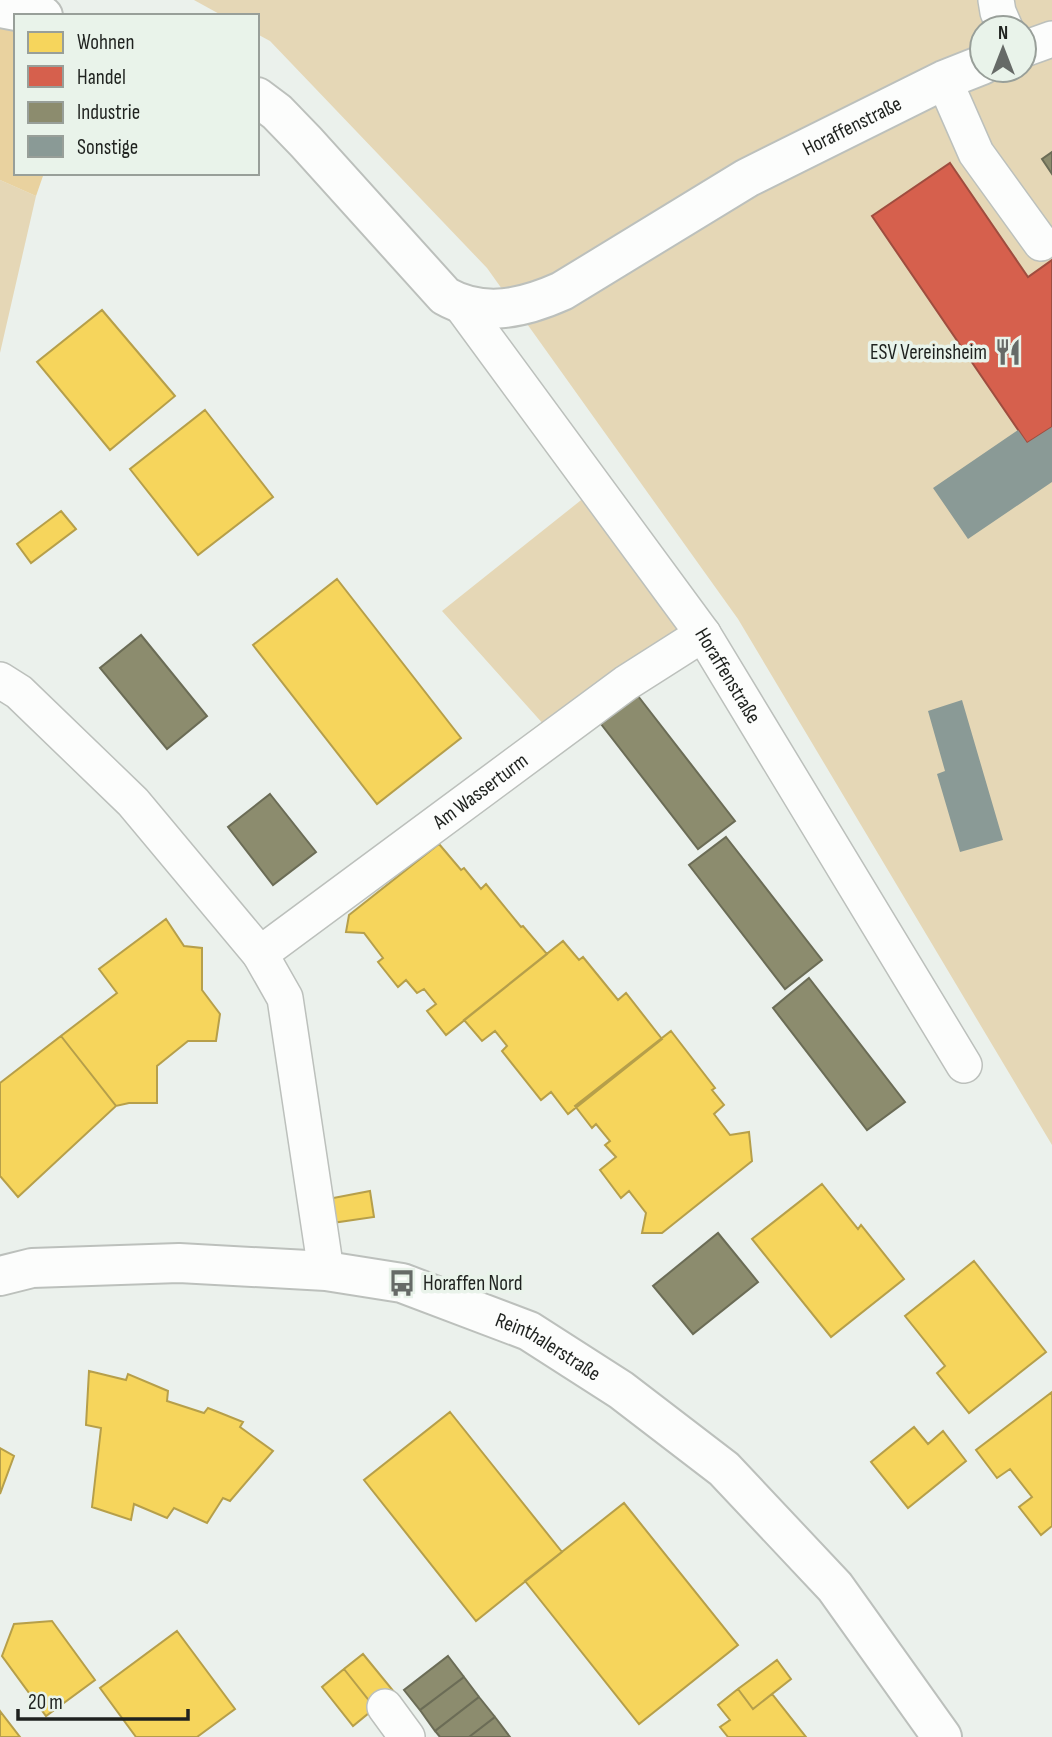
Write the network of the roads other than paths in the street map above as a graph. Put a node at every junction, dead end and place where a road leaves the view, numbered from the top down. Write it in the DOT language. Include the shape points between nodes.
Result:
graph roads {
  1 [pos="0,8"];
  2 [pos="32,14"];
  3 [pos="968,71"];
  4 [pos="944,80"];
  5 [pos="259,99"];
  6 [pos="1041,243"];
  7 [pos="461,305"];
  8 [pos="703,634"];
  9 [pos="0,680"];
  10 [pos="260,954"];
  11 [pos="964,1065"];
  12 [pos="326,1271"];
  13 [pos="0,1276"];
  14 [pos="385,1707"];
  15 [pos="407,1737"];
  16 [pos="942,1737"];
  1 -- 2 [label="street"];
  3 -- 4 [label="street, Horaffenstraße"];
  4 -- 6 [label="lane" via="976,153"];
  4 -- 7 [label="street, Horaffenstraße" via="747,178 536,303 484,310"];
  5 -- 7 [label="street, Horaffenstraße" via="306,142 445,296"];
  7 -- 8 [label="lane, Horaffenstraße"];
  8 -- 10 [label="lane, Am Wasserturm" via="626,682"];
  8 -- 11 [label="lane, Horaffenstraße"];
  9 -- 10 [label="lane" via="19,692 133,802"];
  10 -- 12 [label="lane" via="285,998"];
  12 -- 13 [label="street, Reinthalerstraße" via="179,1263 32,1268"];
  12 -- 16 [label="street, Reinthalerstraße" via="402,1283 529,1331 621,1390 724,1469 835,1587"];
  14 -- 15 [label="lane"];
}
